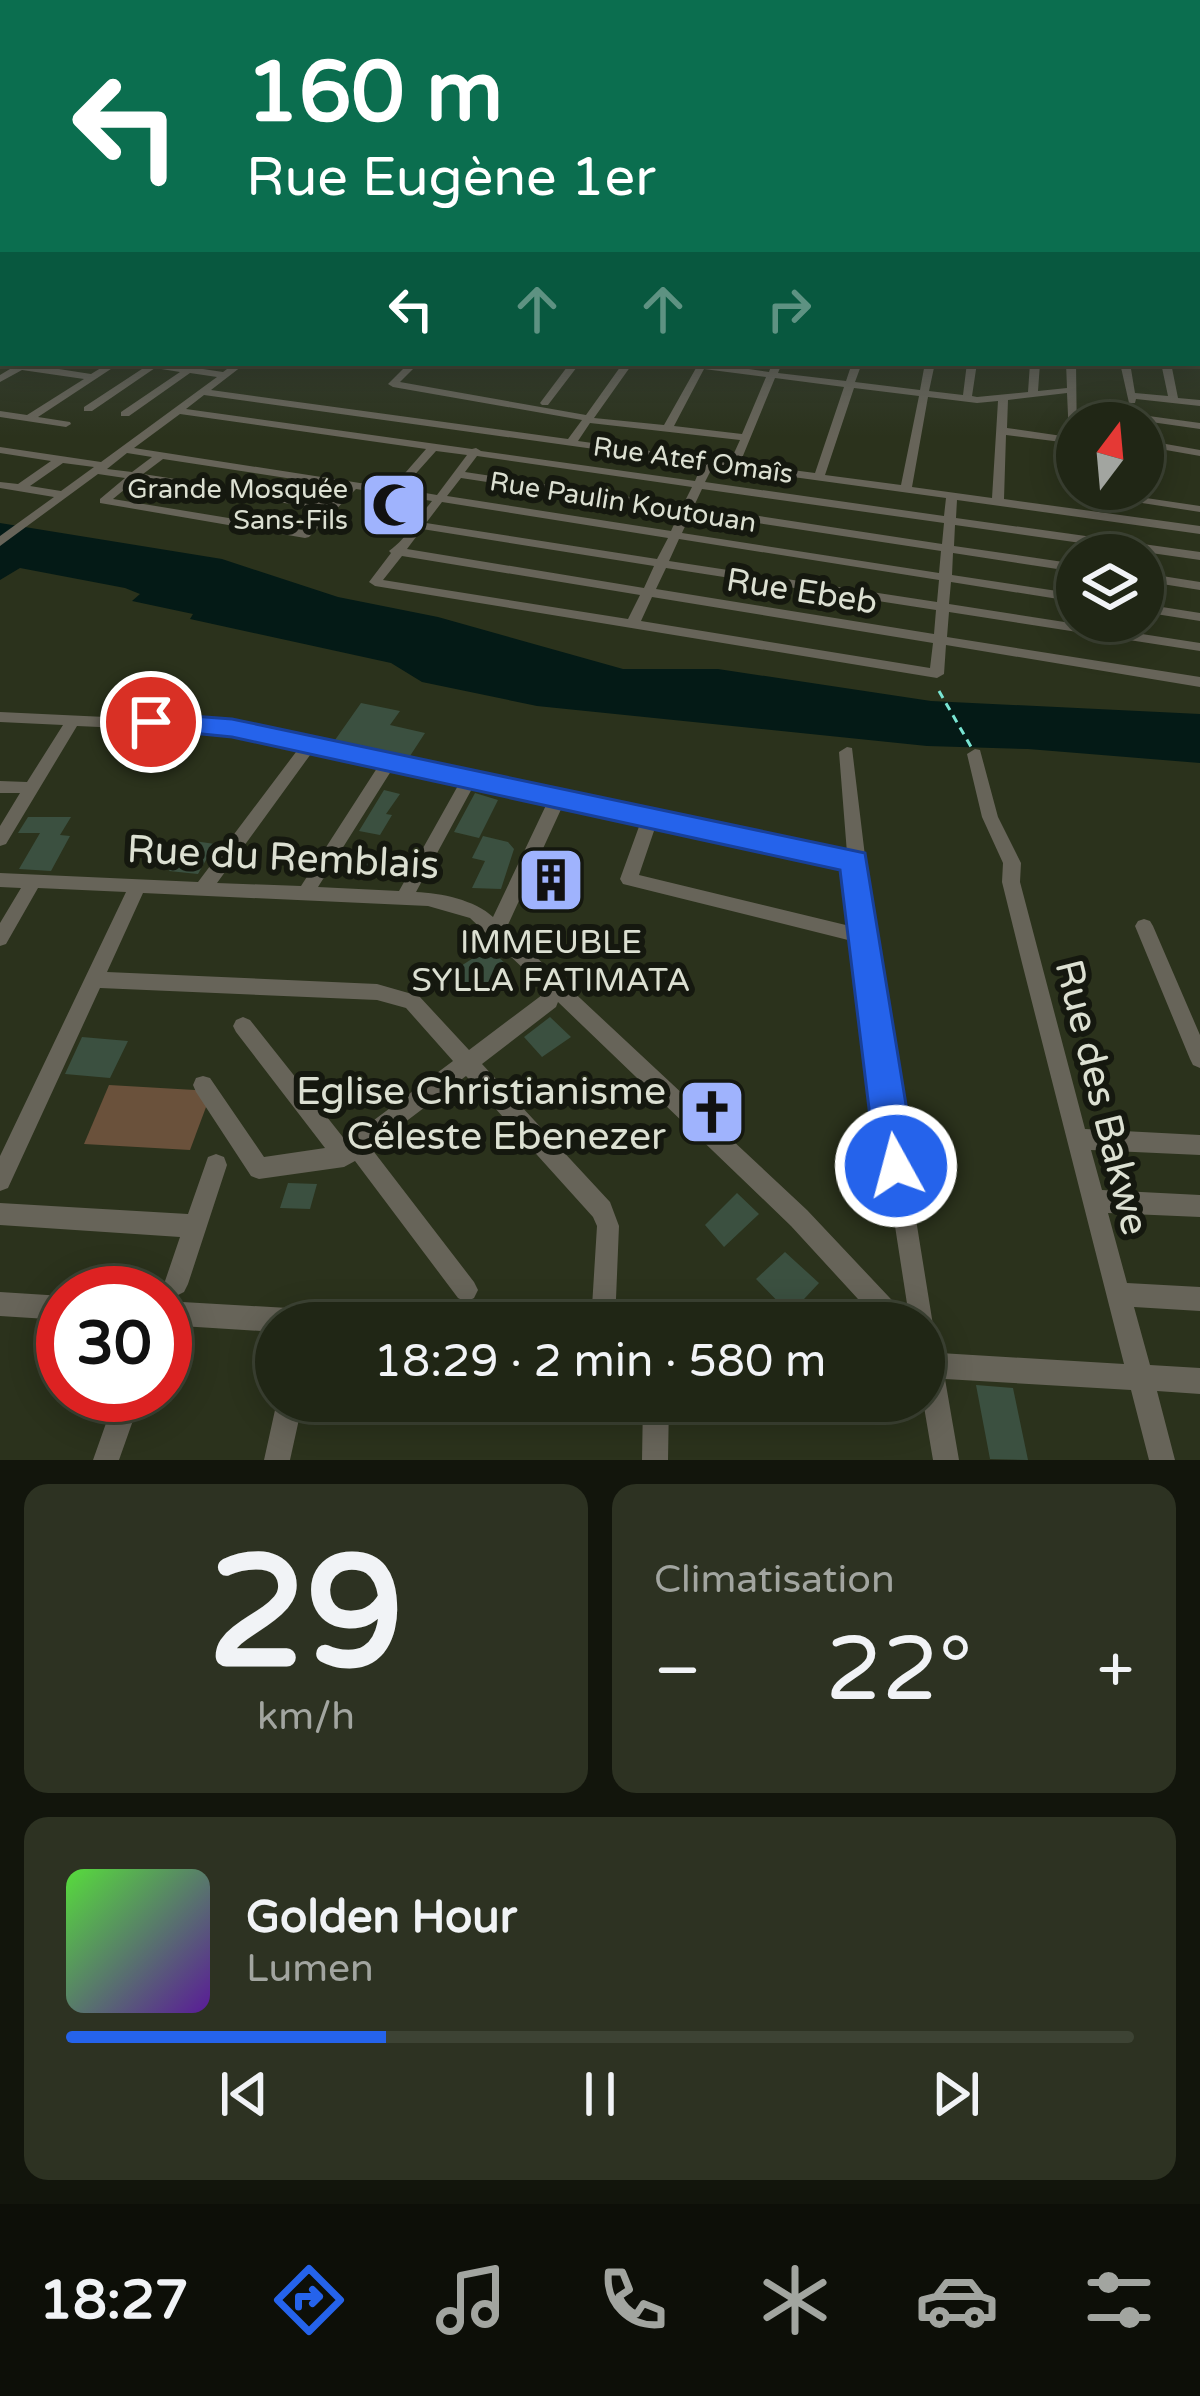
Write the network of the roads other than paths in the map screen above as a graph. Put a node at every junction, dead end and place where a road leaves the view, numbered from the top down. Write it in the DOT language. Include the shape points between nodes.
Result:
graph roads {
  1 [pos="30,366"];
  2 [pos="110,366"];
  3 [pos="152,366"];
  4 [pos="193,366"];
  5 [pos="237,366"];
  6 [pos="411,366"];
  7 [pos="573,366"];
  8 [pos="626,366"];
  9 [pos="702,366"];
  10 [pos="731,366"];
  11 [pos="856,366"];
  12 [pos="929,366"];
  13 [pos="972,366"];
  14 [pos="1035,366"];
  15 [pos="1071,366"];
  16 [pos="1125,366"];
  17 [pos="1167,366"];
  18 [pos="774,369"];
  19 [pos="224,375"];
  20 [pos="93,377"];
  21 [pos="850,385"];
  22 [pos="1073,390"];
  23 [pos="202,392"];
  24 [pos="924,394"];
  25 [pos="1033,394"];
  26 [pos="1131,394"];
  27 [pos="1003,398"];
  28 [pos="967,400"];
  29 [pos="1174,400"];
  30 [pos="1074,402"];
  31 [pos="1132,402"];
  32 [pos="545,403"];
  33 [pos="1200,403"];
  34 [pos="88,409"];
  35 [pos="179,411"];
  36 [pos="0,414"];
  37 [pos="125,414"];
  38 [pos="372,416"];
  39 [pos="29,418"];
  40 [pos="588,419"];
  41 [pos="1164,423"];
  42 [pos="66,424"];
  43 [pos="1200,426"];
  44 [pos="668,428"];
  45 [pos="1003,431"];
  46 [pos="491,432"];
  47 [pos="351,436"];
  48 [pos="746,437"];
  49 [pos="1056,438"];
  50 [pos="571,443"];
  51 [pos="433,447"];
  52 [pos="1164,449"];
  53 [pos="0,450"];
  54 [pos="127,450"];
  55 [pos="474,453"];
  56 [pos="161,455"];
  57 [pos="1200,455"];
  58 [pos="61,459"];
  59 [pos="709,462"];
  60 [pos="734,465"];
  61 [pos="103,468"];
  62 [pos="457,474"];
  63 [pos="134,476"];
  64 [pos="819,477"];
  65 [pos="0,484"];
  66 [pos="352,484"];
  67 [pos="699,485"];
  68 [pos="20,488"];
  69 [pos="906,489"];
  70 [pos="395,491"];
  71 [pos="63,495"];
  72 [pos="952,495"];
  73 [pos="439,498"];
  74 [pos="998,502"];
  75 [pos="1164,503"];
  76 [pos="331,507"];
  77 [pos="1200,508"];
  78 [pos="1147,510"];
  79 [pos="687,511"];
  80 [pos="951,521"];
  81 [pos="1149,522"];
  82 [pos="416,525"];
  83 [pos="1200,530"];
  84 [pos="677,534"];
  85 [pos="0,542"];
  86 [pos="947,549"];
  87 [pos="395,551"];
  88 [pos="1200,556"];
  89 [pos="663,565"];
  90 [pos="1056,565"];
  91 [pos="945,578"];
  92 [pos="1164,581"];
  93 [pos="1200,586"];
  94 [pos="650,593"];
  95 [pos="1056,595"];
  96 [pos="943,607"];
  97 [pos="1164,611"];
  98 [pos="1200,617"];
  99 [pos="632,626"];
  100 [pos="940,639"];
  101 [pos="1200,647"];
  102 [pos="1200,682"];
  103 [pos="0,717"];
  104 [pos="74,719"];
  105 [pos="310,744"];
  106 [pos="847,752"];
  107 [pos="975,754"];
  108 [pos="390,760"];
  109 [pos="471,777"];
  110 [pos="0,787"];
  111 [pos="32,788"];
  112 [pos="559,796"];
  113 [pos="650,818"];
  114 [pos="0,840"];
  115 [pos="854,861"];
  116 [pos="0,880"];
  117 [pos="33,882"];
  118 [pos="137,887"];
  119 [pos="203,889"];
  120 [pos="305,894"];
  121 [pos="404,898"];
  122 [pos="1144,926"];
  123 [pos="497,928"];
  124 [pos="864,937"];
  125 [pos="0,939"];
  126 [pos="96,980"];
  127 [pos="556,986"];
  128 [pos="243,1026"];
  129 [pos="1200,1059"];
  130 [pos="469,1060"];
  131 [pos="203,1085"];
  132 [pos="1077,1139"];
  133 [pos="1200,1145"];
  134 [pos="350,1151"];
  135 [pos="216,1165"];
  136 [pos="0,1180"];
  137 [pos="1093,1201"];
  138 [pos="1200,1206"];
  139 [pos="0,1214"];
  140 [pos="195,1226"];
  141 [pos="182,1266"];
  142 [pos="466,1290"];
  143 [pos="1117,1294"];
  144 [pos="1200,1299"];
  145 [pos="604,1302"];
  146 [pos="877,1302"];
  147 [pos="919,1302"];
  148 [pos="0,1304"];
  149 [pos="36,1306"];
  150 [pos="192,1315"];
  151 [pos="255,1319"];
  152 [pos="945,1363"];
  153 [pos="1138,1376"];
  154 [pos="1200,1381"];
  155 [pos="119,1422"];
  156 [pos="285,1422"];
  157 [pos="656,1422"];
  158 [pos="938,1422"];
  159 [pos="106,1460"];
  160 [pos="277,1460"];
  161 [pos="656,1460"];
  162 [pos="946,1460"];
  163 [pos="1162,1460"];
  1 -- 20 [label="street"];
  2 -- 20 [label="street"];
  3 -- 34 [label="street"];
  4 -- 19 [label="street"];
  4 -- 37 [label="street"];
  5 -- 19 [label="street"];
  6 -- 40 [label="street" via="393,384"];
  7 -- 32 [label="street"];
  8 -- 40 [label="street"];
  9 -- 44 [label="street"];
  10 -- 18 [label="street"];
  11 -- 21 [label="street"];
  12 -- 24 [label="street"];
  13 -- 28 [label="street"];
  14 -- 25 [label="street"];
  15 -- 22 [label="street"];
  16 -- 26 [label="street"];
  17 -- 29 [label="street"];
  18 -- 21 [label="street"];
  18 -- 48 [label="street"];
  19 -- 23 [label="street"];
  20 -- 39 [label="street"];
  21 -- 24 [label="street"];
  21 -- 64 [label="street"];
  22 -- 25 [label="street"];
  22 -- 30 [label="street"];
  23 -- 35 [label="street"];
  23 -- 38 [label="street"];
  24 -- 28 [label="street"];
  24 -- 69 [label="street"];
  25 -- 27 [label="street"];
  26 -- 29 [label="street"];
  26 -- 31 [label="street"];
  27 -- 28 [label="street"];
  27 -- 45 [label="street"];
  29 -- 33 [label="street"];
  35 -- 47 [label="street, Rue Atef Omaîs"];
  35 -- 54 [label="street"];
  36 -- 39 [label="street"];
  38 -- 46 [label="street"];
  38 -- 47 [label="street"];
  39 -- 42 [label="street"];
  40 -- 44 [label="street"];
  40 -- 50 [label="street"];
  41 -- 43 [label="street"];
  44 -- 48 [label="street"];
  45 -- 49 [label="street"];
  45 -- 74 [label="street"];
  46 -- 50 [label="street"];
  46 -- 55 [label="street"];
  47 -- 51 [label="street, Rue Atef Omaîs"];
  48 -- 60 [label="street"];
  50 -- 59 [label="street"];
  51 -- 55 [label="street, Rue Atef Omaîs"];
  51 -- 70 [label="street"];
  52 -- 57 [label="street"];
  53 -- 58 [label="street"];
  54 -- 56 [label="street, Rue Paulin Koutouan"];
  54 -- 61 [label="street"];
  55 -- 62 [label="street"];
  55 -- 67 [label="street, Rue Atef Omaîs"];
  56 -- 63 [label="street"];
  56 -- 66 [label="street, Rue Paulin Koutouan"];
  58 -- 61 [label="street"];
  58 -- 68 [label="street"];
  59 -- 60 [label="street"];
  59 -- 67 [label="street"];
  60 -- 64 [label="street"];
  61 -- 63 [label="street"];
  61 -- 71 [label="street"];
  62 -- 73 [label="street"];
  62 -- 79 [label="street"];
  63 -- 76 [label="street"];
  63 -- 76 [label="street" via="104,501 305,535"];
  64 -- 69 [label="street"];
  65 -- 68 [label="street"];
  66 -- 70 [label="street, Rue Paulin Koutouan"];
  66 -- 76 [label="street"];
  67 -- 79 [label="street"];
  67 -- 80 [label="street, Rue Atef Omaîs"];
  68 -- 71 [label="street"];
  69 -- 72 [label="street"];
  70 -- 73 [label="street, Rue Paulin Koutouan"];
  71 -- 85 [label="street"];
  72 -- 74 [label="street"];
  72 -- 80 [label="street"];
  73 -- 82 [label="street"];
  73 -- 84 [label="street, Rue Paulin Koutouan"];
  74 -- 81 [label="street"];
  75 -- 77 [label="street"];
  78 -- 81 [label="street"];
  79 -- 84 [label="street"];
  79 -- 86 [label="street"];
  80 -- 86 [label="street"];
  80 -- 88 [label="street, Rue Atef Omaîs"];
  81 -- 83 [label="street"];
  82 -- 87 [label="street"];
  82 -- 89 [label="street"];
  84 -- 89 [label="street"];
  84 -- 91 [label="street, Rue Paulin Koutouan"];
  86 -- 90 [label="street"];
  86 -- 91 [label="street"];
  87 -- 94 [label="street, Rue Ebeb"];
  87 -- 99 [label="street" via="375,582"];
  89 -- 94 [label="street"];
  89 -- 96 [label="street"];
  91 -- 95 [label="street, Rue Paulin Koutouan"];
  91 -- 96 [label="street"];
  92 -- 93 [label="street"];
  94 -- 99 [label="street"];
  94 -- 100 [label="street, Rue Ebeb"];
  96 -- 100 [label="street"];
  96 -- 101 [label="street"];
  97 -- 98 [label="street"];
  99 -- 100 [label="street" via="937,674"];
  100 -- 102 [label="street, Rue Ebeb"];
  103 -- 104 [label="street"];
  104 -- 105 [label="street" via="210,725"];
  104 -- 111 [label="street"];
  105 -- 108 [label="street"];
  105 -- 119 [label="street"];
  106 -- 115 [label="street"];
  107 -- 132 [label="street, Rue des Bakwe" via="990,817 1012,863"];
  108 -- 109 [label="street"];
  108 -- 120 [label="street"];
  109 -- 112 [label="street"];
  109 -- 121 [label="street"];
  110 -- 111 [label="street"];
  111 -- 114 [label="street"];
  112 -- 113 [label="street"];
  112 -- 123 [label="street"];
  113 -- 115 [label="street"];
  113 -- 124 [label="street" via="629,879"];
  115 -- 124 [label="street"];
  116 -- 117 [label="street, Rue du Remblais"];
  117 -- 118 [label="street, Rue du Remblais"];
  117 -- 125 [label="street"];
  118 -- 119 [label="street, Rue du Remblais"];
  118 -- 126 [label="street"];
  119 -- 120 [label="street, Rue du Remblais"];
  120 -- 121 [label="street, Rue du Remblais"];
  121 -- 123 [label="street, Rue du Remblais" via="465,907"];
  122 -- 129 [label="street"];
  123 -- 127 [label="street, Rue du Remblais"];
  124 -- 147 [label="street"];
  126 -- 130 [label="street" via="396,996 412,1002"];
  126 -- 136 [label="street"];
  127 -- 130 [label="street" via="549,1001"];
  127 -- 146 [label="street, Rue du Remblais"];
  128 -- 134 [label="street"];
  130 -- 134 [label="street"];
  130 -- 145 [label="street" via="602,1210"];
  131 -- 134 [label="street" via="259,1168"];
  132 -- 133 [label="street"];
  132 -- 137 [label="street, Rue des Bakwe"];
  134 -- 142 [label="street"];
  135 -- 140 [label="street"];
  137 -- 138 [label="street"];
  137 -- 143 [label="street, Rue des Bakwe"];
  139 -- 140 [label="street"];
  140 -- 141 [label="street"];
  143 -- 144 [label="street"];
  143 -- 153 [label="street, Rue des Bakwe"];
  148 -- 149 [label="street"];
  150 -- 151 [label="street"];
  152 -- 153 [label="street"];
  153 -- 154 [label="street"];
  153 -- 163 [label="street, Rue des Bakwe"];
  155 -- 159 [label="street"];
  156 -- 160 [label="street"];
  157 -- 161 [label="street"];
  158 -- 162 [label="street"];
}
